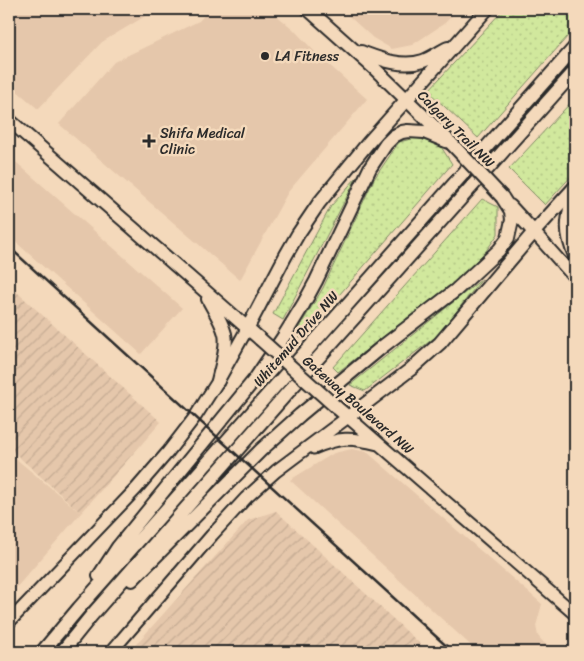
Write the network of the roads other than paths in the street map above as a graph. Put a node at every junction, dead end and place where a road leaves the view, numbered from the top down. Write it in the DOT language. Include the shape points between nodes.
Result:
graph roads {
  1 [pos="308,9"];
  2 [pos="487,9"];
  3 [pos="454,44"];
  4 [pos="575,47"];
  5 [pos="354,49"];
  6 [pos="575,71"];
  7 [pos="407,100"];
  8 [pos="9,120"];
  9 [pos="451,143"];
  10 [pos="575,188"];
  11 [pos="502,197"];
  12 [pos="534,232"];
  13 [pos="575,257"];
  14 [pos="575,278"];
  15 [pos="203,290"];
  16 [pos="247,329"];
  17 [pos="218,380"];
  18 [pos="348,417"];
  19 [pos="380,444"];
  20 [pos="276,471"];
  21 [pos="79,608"];
  22 [pos="575,614"];
  23 [pos="91,616"];
  24 [pos="9,622"];
  25 [pos="42,652"];
  26 [pos="62,652"];
  27 [pos="110,652"];
  1 -- 5 [label="highway, Calgary Trail NW"];
  2 -- 3 [label="highway"];
  3 -- 5 [label="highway" via="422,61 410,63 390,62"];
  3 -- 7 [label="highway"];
  4 -- 21 [label="highway, Whitemud Drive NW"];
  5 -- 7 [label="highway, Calgary Trail NW"];
  6 -- 23 [label="highway, Whitemud Drive NW"];
  7 -- 9 [label="highway, Calgary Trail NW"];
  7 -- 16 [label="highway" via="313,211"];
  8 -- 15 [label="highway, Gateway Boulevard NW"];
  9 -- 11 [label="highway, Calgary Trail NW, bridge"];
  9 -- 21 [label="highway" via="424,132 408,130 386,144 370,168 316,281 284,336 255,379 118,547"];
  10 -- 12 [label="highway"];
  10 -- 13 [label="main road" via="566,226"];
  11 -- 12 [label="highway, Calgary Trail NW"];
  11 -- 23 [label="highway" via="511,211 512,226 504,244 486,264 300,414 135,578"];
  12 -- 14 [label="main road, Calgary Trail NW"];
  12 -- 18 [label="highway" via="440,343"];
  15 -- 16 [label="highway, Gateway Boulevard NW"];
  15 -- 17 [label="highway" via="226,336"];
  16 -- 17 [label="main road"];
  16 -- 18 [label="highway, Gateway Boulevard NW, bridge"];
  17 -- 24 [label="main road" via="168,452"];
  18 -- 19 [label="main road, Gateway Boulevard NW"];
  18 -- 20 [label="main road"];
  19 -- 20 [label="main road" via="355,438 338,439 302,453"];
  19 -- 22 [label="main road, Gateway Boulevard NW"];
  20 -- 27 [label="main road" via="225,520"];
  21 -- 25 [label="highway, Whitemud Drive NW"];
  23 -- 26 [label="highway, Whitemud Drive NW"];
}
